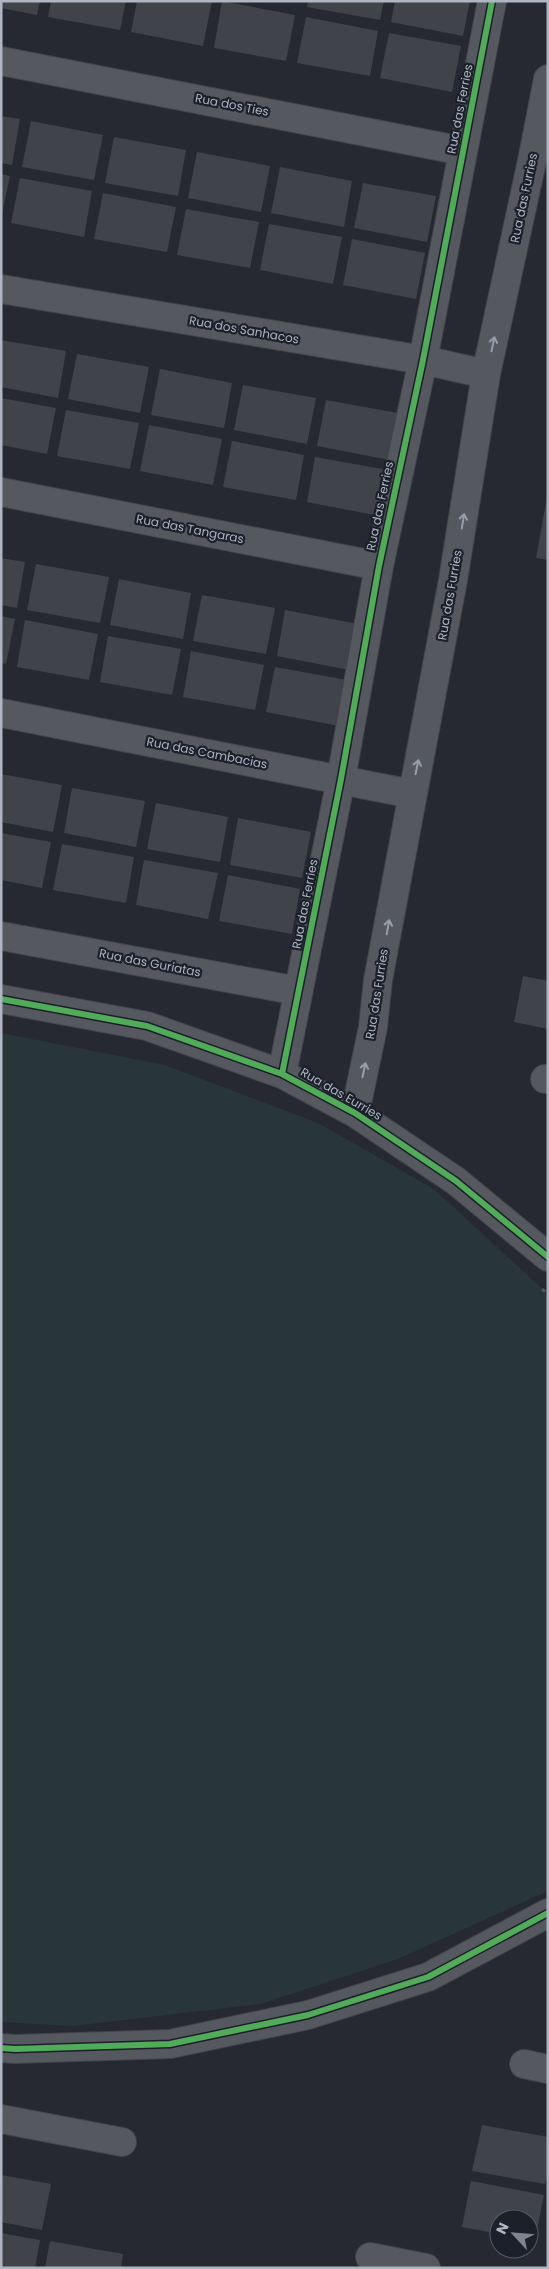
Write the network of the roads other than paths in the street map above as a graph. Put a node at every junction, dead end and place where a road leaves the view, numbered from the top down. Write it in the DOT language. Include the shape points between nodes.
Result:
graph roads {
  1 [pos="492,1"];
  2 [pos="1,61"];
  3 [pos="548,79"];
  4 [pos="463,151"];
  5 [pos="1,289"];
  6 [pos="423,360"];
  7 [pos="486,374"];
  8 [pos="1,492"];
  9 [pos="379,566"];
  10 [pos="1,713"];
  11 [pos="341,778"];
  12 [pos="412,794"];
  13 [pos="1,936"];
  14 [pos="1,999"];
  15 [pos="296,1003"];
  16 [pos="282,1074"];
  17 [pos="355,1113"];
  18 [pos="548,1257"];
  19 [pos="548,1913"];
  20 [pos="1,2048"];
  21 [pos="1,2119"];
  22 [pos="122,2142"];
  23 [pos="370,2257"];
  24 [pos="426,2268"];
  1 -- 4 [label="street, Rua das Ferries"];
  2 -- 4 [label="street, Rua dos Ties"];
  7 -- 3 [label="street, Rua das Furries, one-way"];
  4 -- 6 [label="street, Rua das Ferries"];
  5 -- 6 [label="street, Rua dos Sanhacos"];
  6 -- 7 [label="street, Rua dos Sanhacos"];
  6 -- 9 [label="street, Rua das Ferries"];
  12 -- 7 [label="street, Rua das Furries, one-way" via="453,580"];
  8 -- 9 [label="street, Rua das Tangaras"];
  9 -- 11 [label="street, Rua das Ferries"];
  10 -- 11 [label="street, Rua das Cambacias"];
  11 -- 12 [label="street, Rua das Cambacias"];
  11 -- 15 [label="street, Rua das Ferries"];
  17 -- 12 [label="street, Rua das Furries, one-way" via="373,1027 378,980"];
  13 -- 15 [label="street, Rua das Guriatas"];
  14 -- 16 [label="street, Rua das Eurries" via="147,1026"];
  15 -- 16 [label="street, Rua das Ferries"];
  16 -- 17 [label="street, Rua das Eurries"];
  17 -- 18 [label="street, Rua das Eurries" via="456,1181"];
  19 -- 20 [label="street" via="428,1977 308,2015 170,2044"];
  21 -- 22 [label="street"];
  23 -- 24 [label="street"];
}
